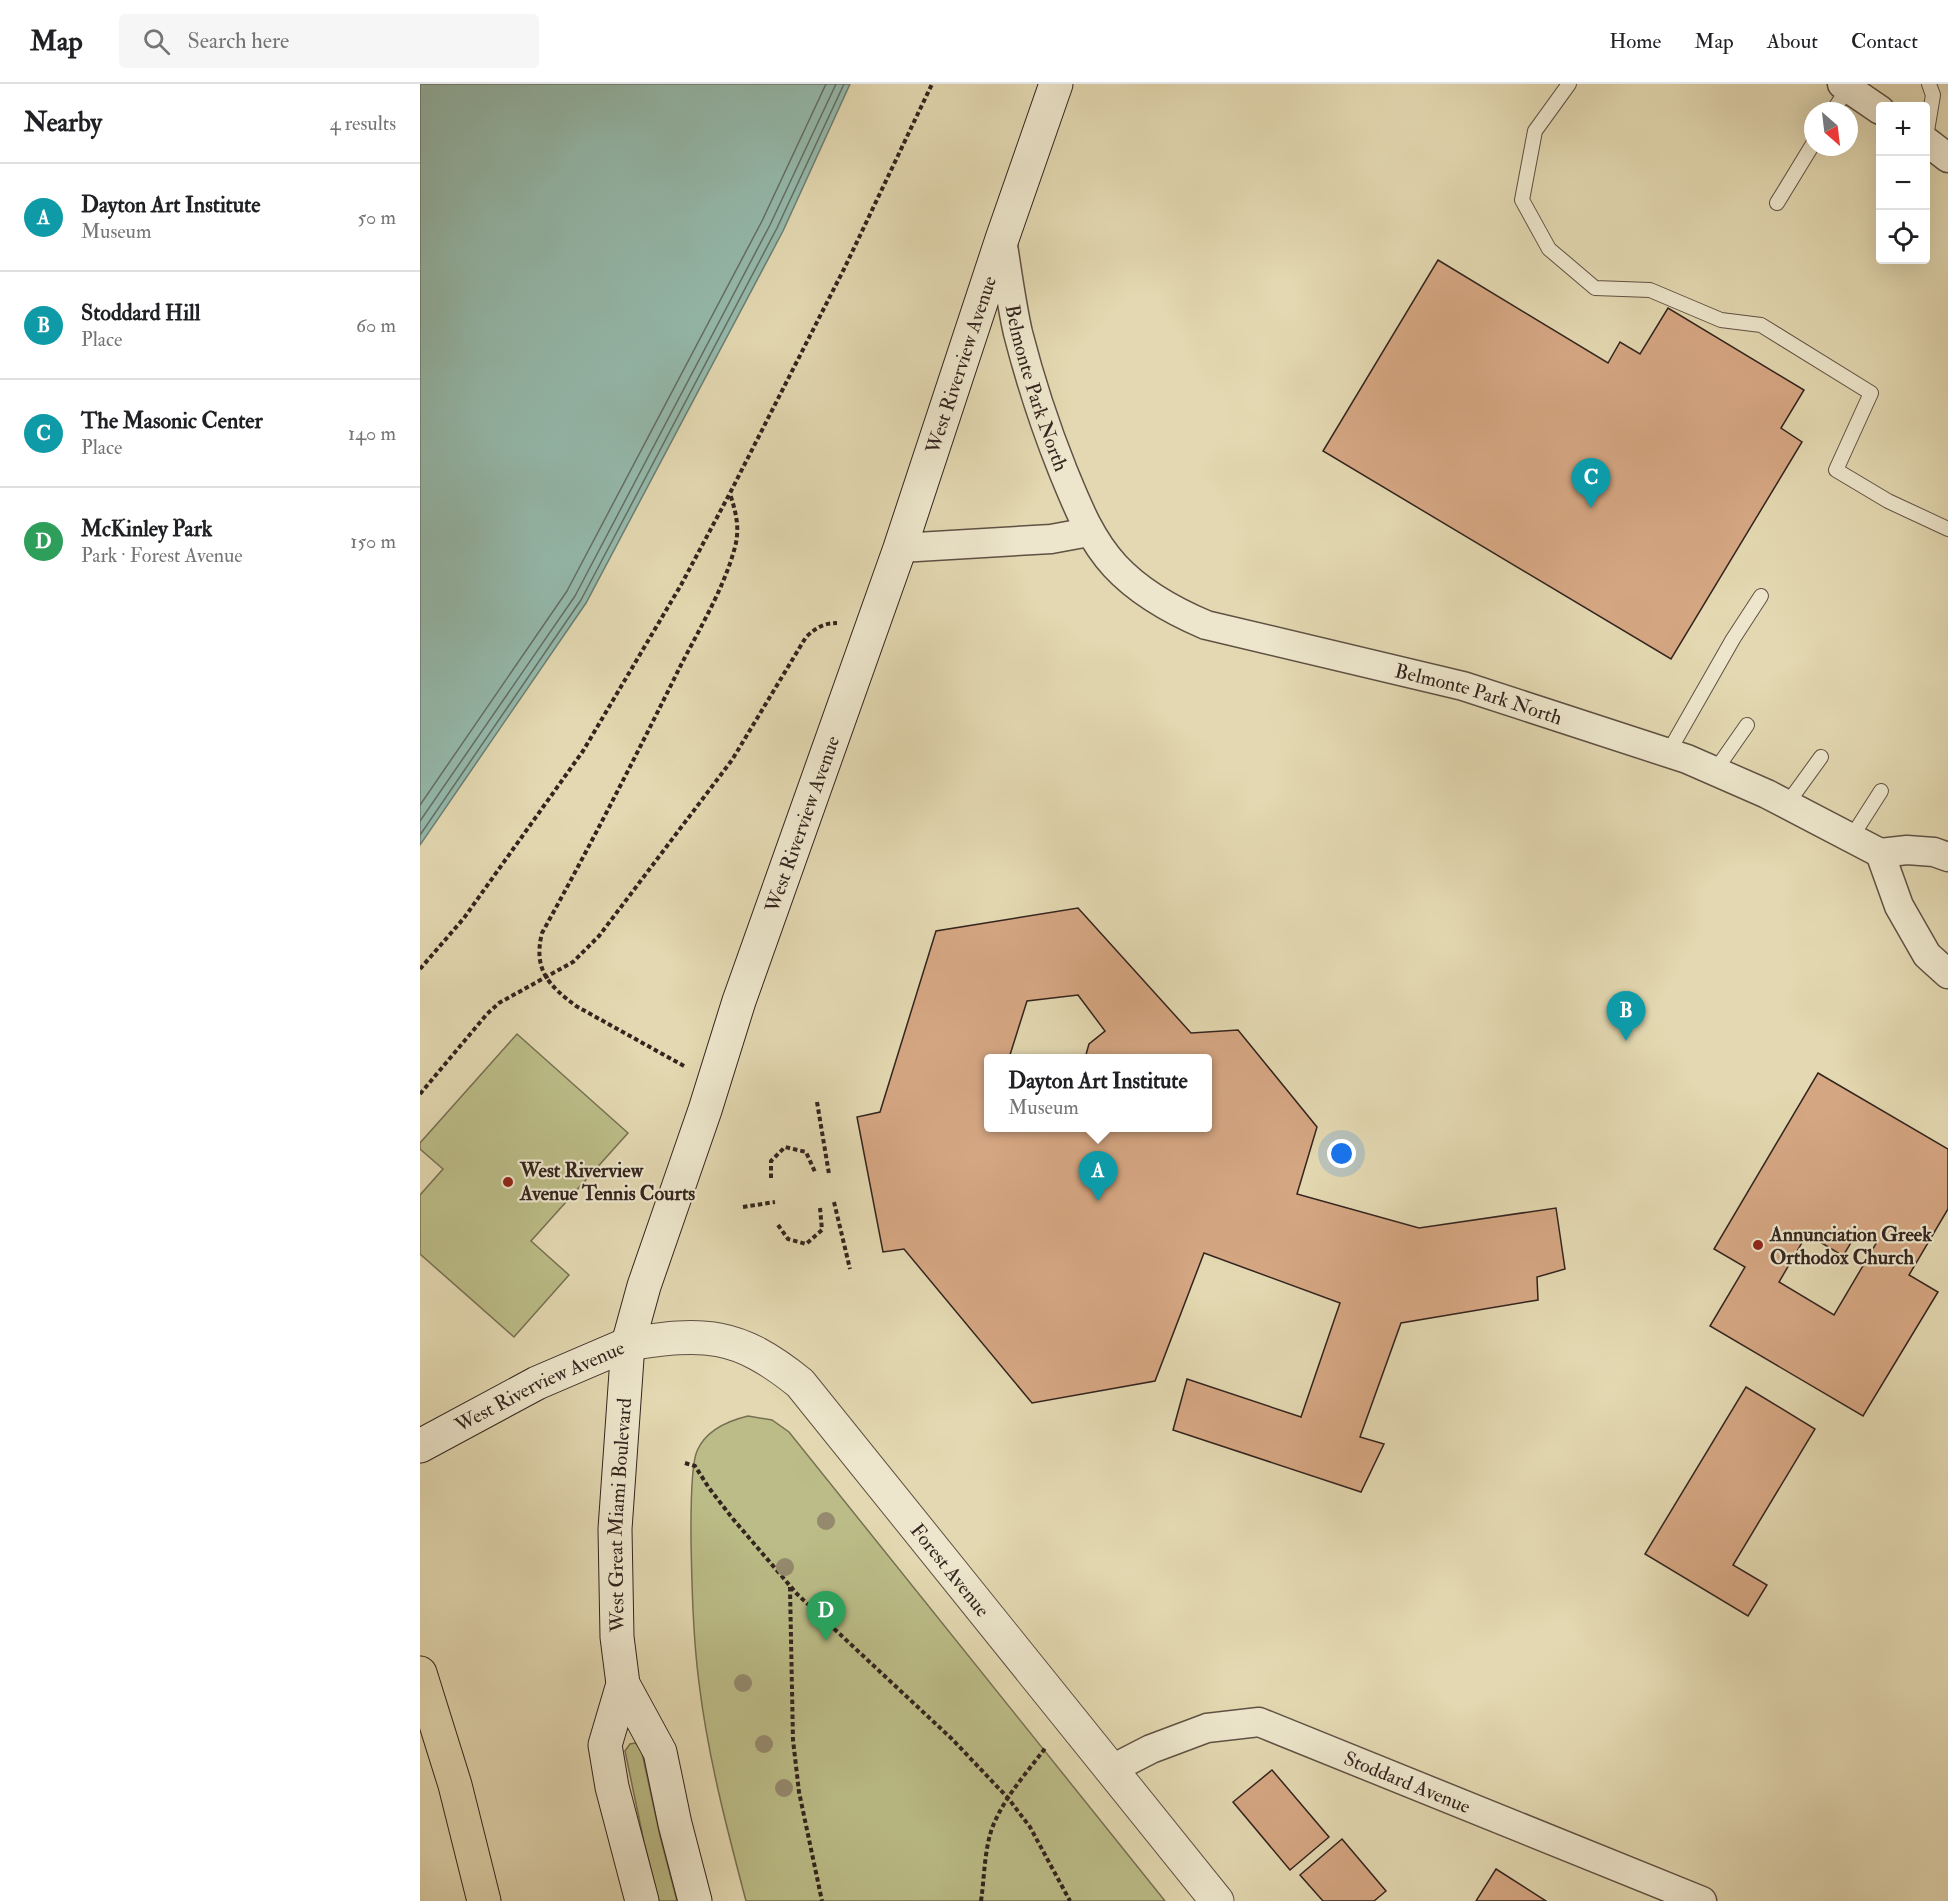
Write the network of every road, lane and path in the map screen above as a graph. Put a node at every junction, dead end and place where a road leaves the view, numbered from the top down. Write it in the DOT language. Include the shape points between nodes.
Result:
graph roads {
  1 [pos="932,84"];
  2 [pos="1056,84"];
  3 [pos="1569,84"];
  4 [pos="1929,84"];
  5 [pos="1841,94"];
  6 [pos="1876,108"];
  7 [pos="1930,114"];
  8 [pos="1930,142"];
  9 [pos="1806,156"];
  10 [pos="1948,158"];
  11 [pos="1777,203"];
  12 [pos="1002,239"];
  13 [pos="730,493"];
  14 [pos="1948,529"];
  15 [pos="1089,532"];
  16 [pos="900,548"];
  17 [pos="1761,596"];
  18 [pos="837,623"];
  19 [pos="1748,725"];
  20 [pos="1668,753"];
  21 [pos="1821,757"];
  22 [pos="1715,771"];
  23 [pos="1881,791"];
  24 [pos="1787,804"];
  25 [pos="1851,838"];
  26 [pos="1880,853"];
  27 [pos="1947,854"];
  28 [pos="420,969"];
  29 [pos="1948,974"];
  30 [pos="546,976"];
  31 [pos="684,1066"];
  32 [pos="420,1094"];
  33 [pos="817,1102"];
  34 [pos="815,1172"];
  35 [pos="829,1174"];
  36 [pos="771,1178"];
  37 [pos="775,1202"];
  38 [pos="834,1202"];
  39 [pos="743,1207"];
  40 [pos="820,1208"];
  41 [pos="778,1225"];
  42 [pos="850,1269"];
  43 [pos="628,1344"];
  44 [pos="420,1446"];
  45 [pos="685,1463"];
  46 [pos="790,1586"];
  47 [pos="420,1673"];
  48 [pos="623,1684"];
  49 [pos="1046,1747"];
  50 [pos="1112,1769"];
  51 [pos="1008,1798"];
  52 [pos="483,1901"];
  53 [pos="642,1901"];
  54 [pos="695,1901"];
  55 [pos="822,1901"];
  56 [pos="981,1901"];
  57 [pos="1071,1901"];
  58 [pos="1217,1901"];
  59 [pos="1702,1901"];
  1 -- 13 [label="path" via="845,267"];
  2 -- 12 [label="main road, West Riverview Avenue"];
  3 -- 14 [label="lane" via="1535,131 1522,200 1549,249 1595,288 1650,290 1721,320 1761,325 1871,393 1836,470 1888,501"];
  4 -- 7 [label="lane" via="1933,95"];
  5 -- 6 [label="street"];
  8 -- 10 [label="street"];
  9 -- 11 [label="lane"];
  12 -- 15 [label="street, Belmonte Park North" via="1018,332 1044,422"];
  12 -- 16 [label="main road, West Riverview Avenue"];
  13 -- 28 [label="path" via="583,751 464,918"];
  13 -- 30 [label="path" via="738,527 728,566 598,832 542,933 539,963"];
  15 -- 16 [label="street" via="1051,539"];
  15 -- 20 [label="street, Belmonte Park North" via="1115,566 1149,596 1198,621 1463,686"];
  16 -- 43 [label="main road, West Riverview Avenue" via="739,1001"];
  17 -- 20 [label="lane"];
  18 -- 30 [label="path" via="819,626 806,637 732,760 599,936 573,962"];
  19 -- 22 [label="lane"];
  20 -- 22 [label="street, Belmonte Park North"];
  21 -- 24 [label="lane"];
  22 -- 24 [label="street, Belmonte Park North"];
  23 -- 25 [label="lane"];
  24 -- 25 [label="street, Belmonte Park North"];
  25 -- 26 [label="street, Belmonte Park North"];
  26 -- 27 [label="street" via="1907,850"];
  26 -- 29 [label="street" via="1899,906 1928,955"];
  30 -- 31 [label="path" via="576,1006"];
  30 -- 32 [label="path" via="487,1014"];
  33 -- 35 [label="path"];
  34 -- 36 [label="path" via="806,1152 785,1147 771,1161"];
  37 -- 39 [label="path"];
  38 -- 42 [label="path"];
  40 -- 41 [label="path" via="822,1230 806,1244 788,1239"];
  43 -- 44 [label="main road, West Riverview Avenue" via="537,1383"];
  43 -- 48 [label="main road, West Great Miami Boulevard" via="615,1529 617,1637"];
  43 -- 50 [label="main road, Forest Avenue" via="675,1336 721,1339 776,1363 800,1383"];
  45 -- 46 [label="path" via="695,1466"];
  46 -- 51 [label="path" via="952,1739"];
  46 -- 55 [label="path" via="794,1751"];
  47 -- 52 [label="highway" via="455,1785"];
  48 -- 53 [label="main road, West Great Miami Boulevard" via="605,1745"];
  48 -- 54 [label="main road, West Great Miami Boulevard" via="660,1752"];
  49 -- 51 [label="path"];
  50 -- 58 [label="main road, Forest Avenue"];
  50 -- 59 [label="street, Stoddard Avenue" via="1206,1728 1259,1722"];
  51 -- 56 [label="path" via="989,1839"];
  51 -- 57 [label="path" via="1030,1827"];
}
